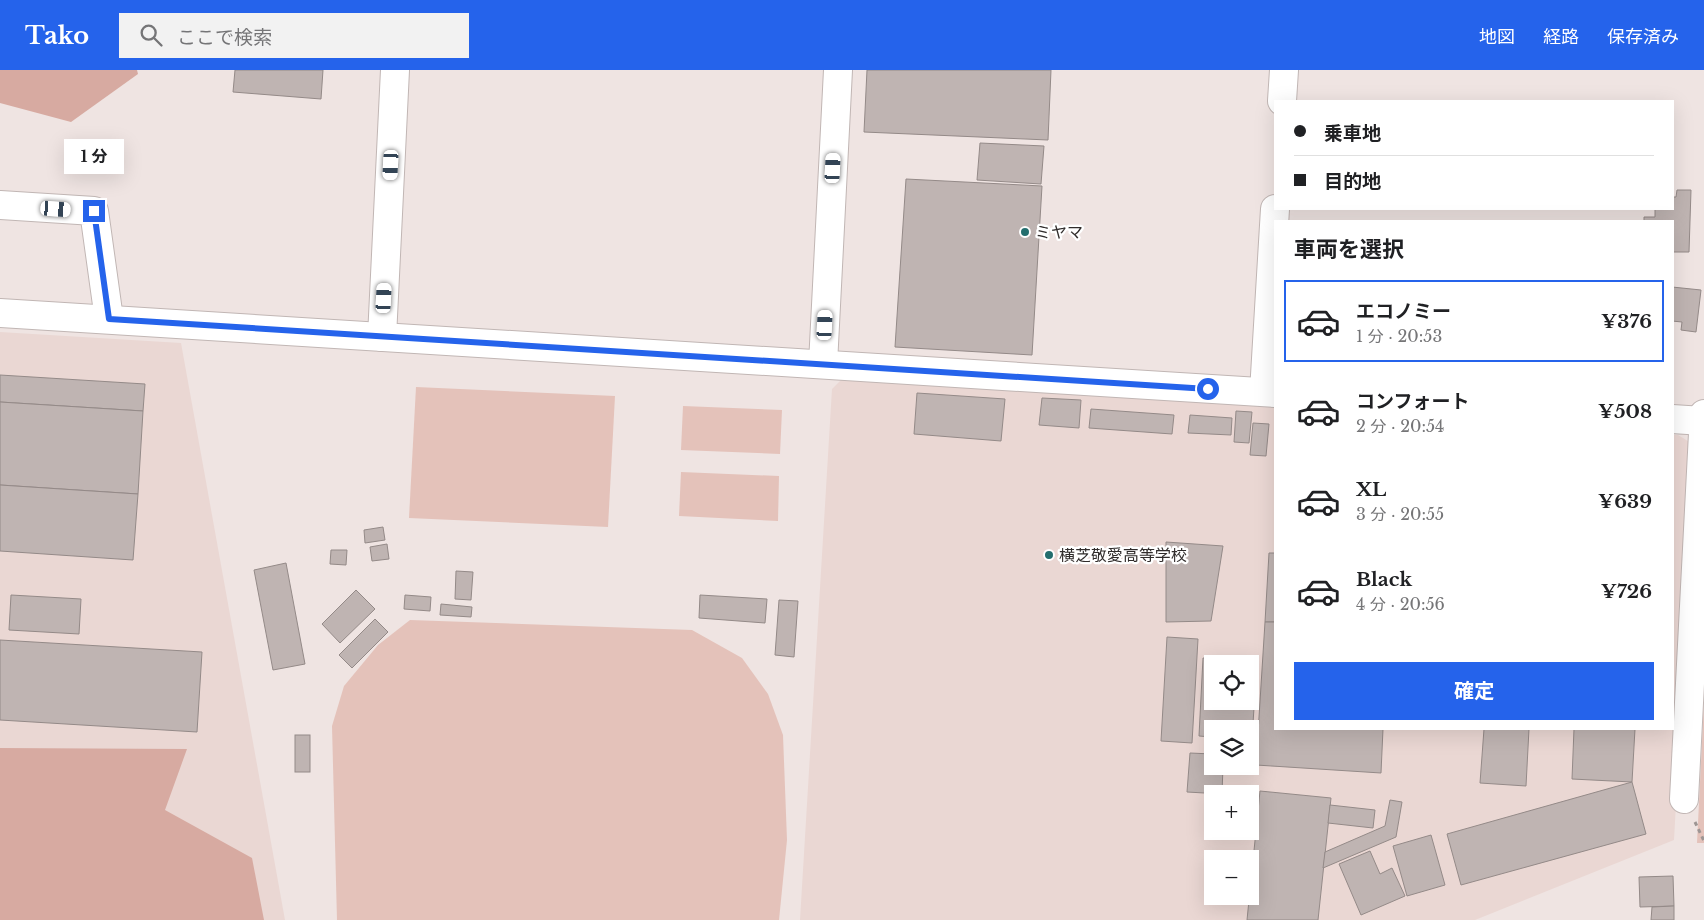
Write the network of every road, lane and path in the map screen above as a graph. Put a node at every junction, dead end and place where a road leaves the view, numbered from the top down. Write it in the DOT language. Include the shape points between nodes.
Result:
graph roads {
  1 [pos="396,70"];
  2 [pos="838,70"];
  3 [pos="1284,70"];
  4 [pos="1282,100"];
  5 [pos="0,205"];
  6 [pos="1274,240"];
  7 [pos="0,312"];
  8 [pos="109,319"];
  9 [pos="382,337"];
  10 [pos="823,364"];
  11 [pos="1269,393"];
  12 [pos="1674,419"];
  13 [pos="1704,425"];
  14 [pos="1684,799"];
  1 -- 9 [label="street"];
  2 -- 10 [label="street"];
  3 -- 4 [label="street"];
  5 -- 8 [label="street" via="94,211"];
  6 -- 11 [label="street"];
  7 -- 8 [label="street"];
  8 -- 9 [label="street"];
  9 -- 10 [label="street"];
  10 -- 11 [label="street"];
  12 -- 13 [label="street"];
  13 -- 14 [label="street"];
}
